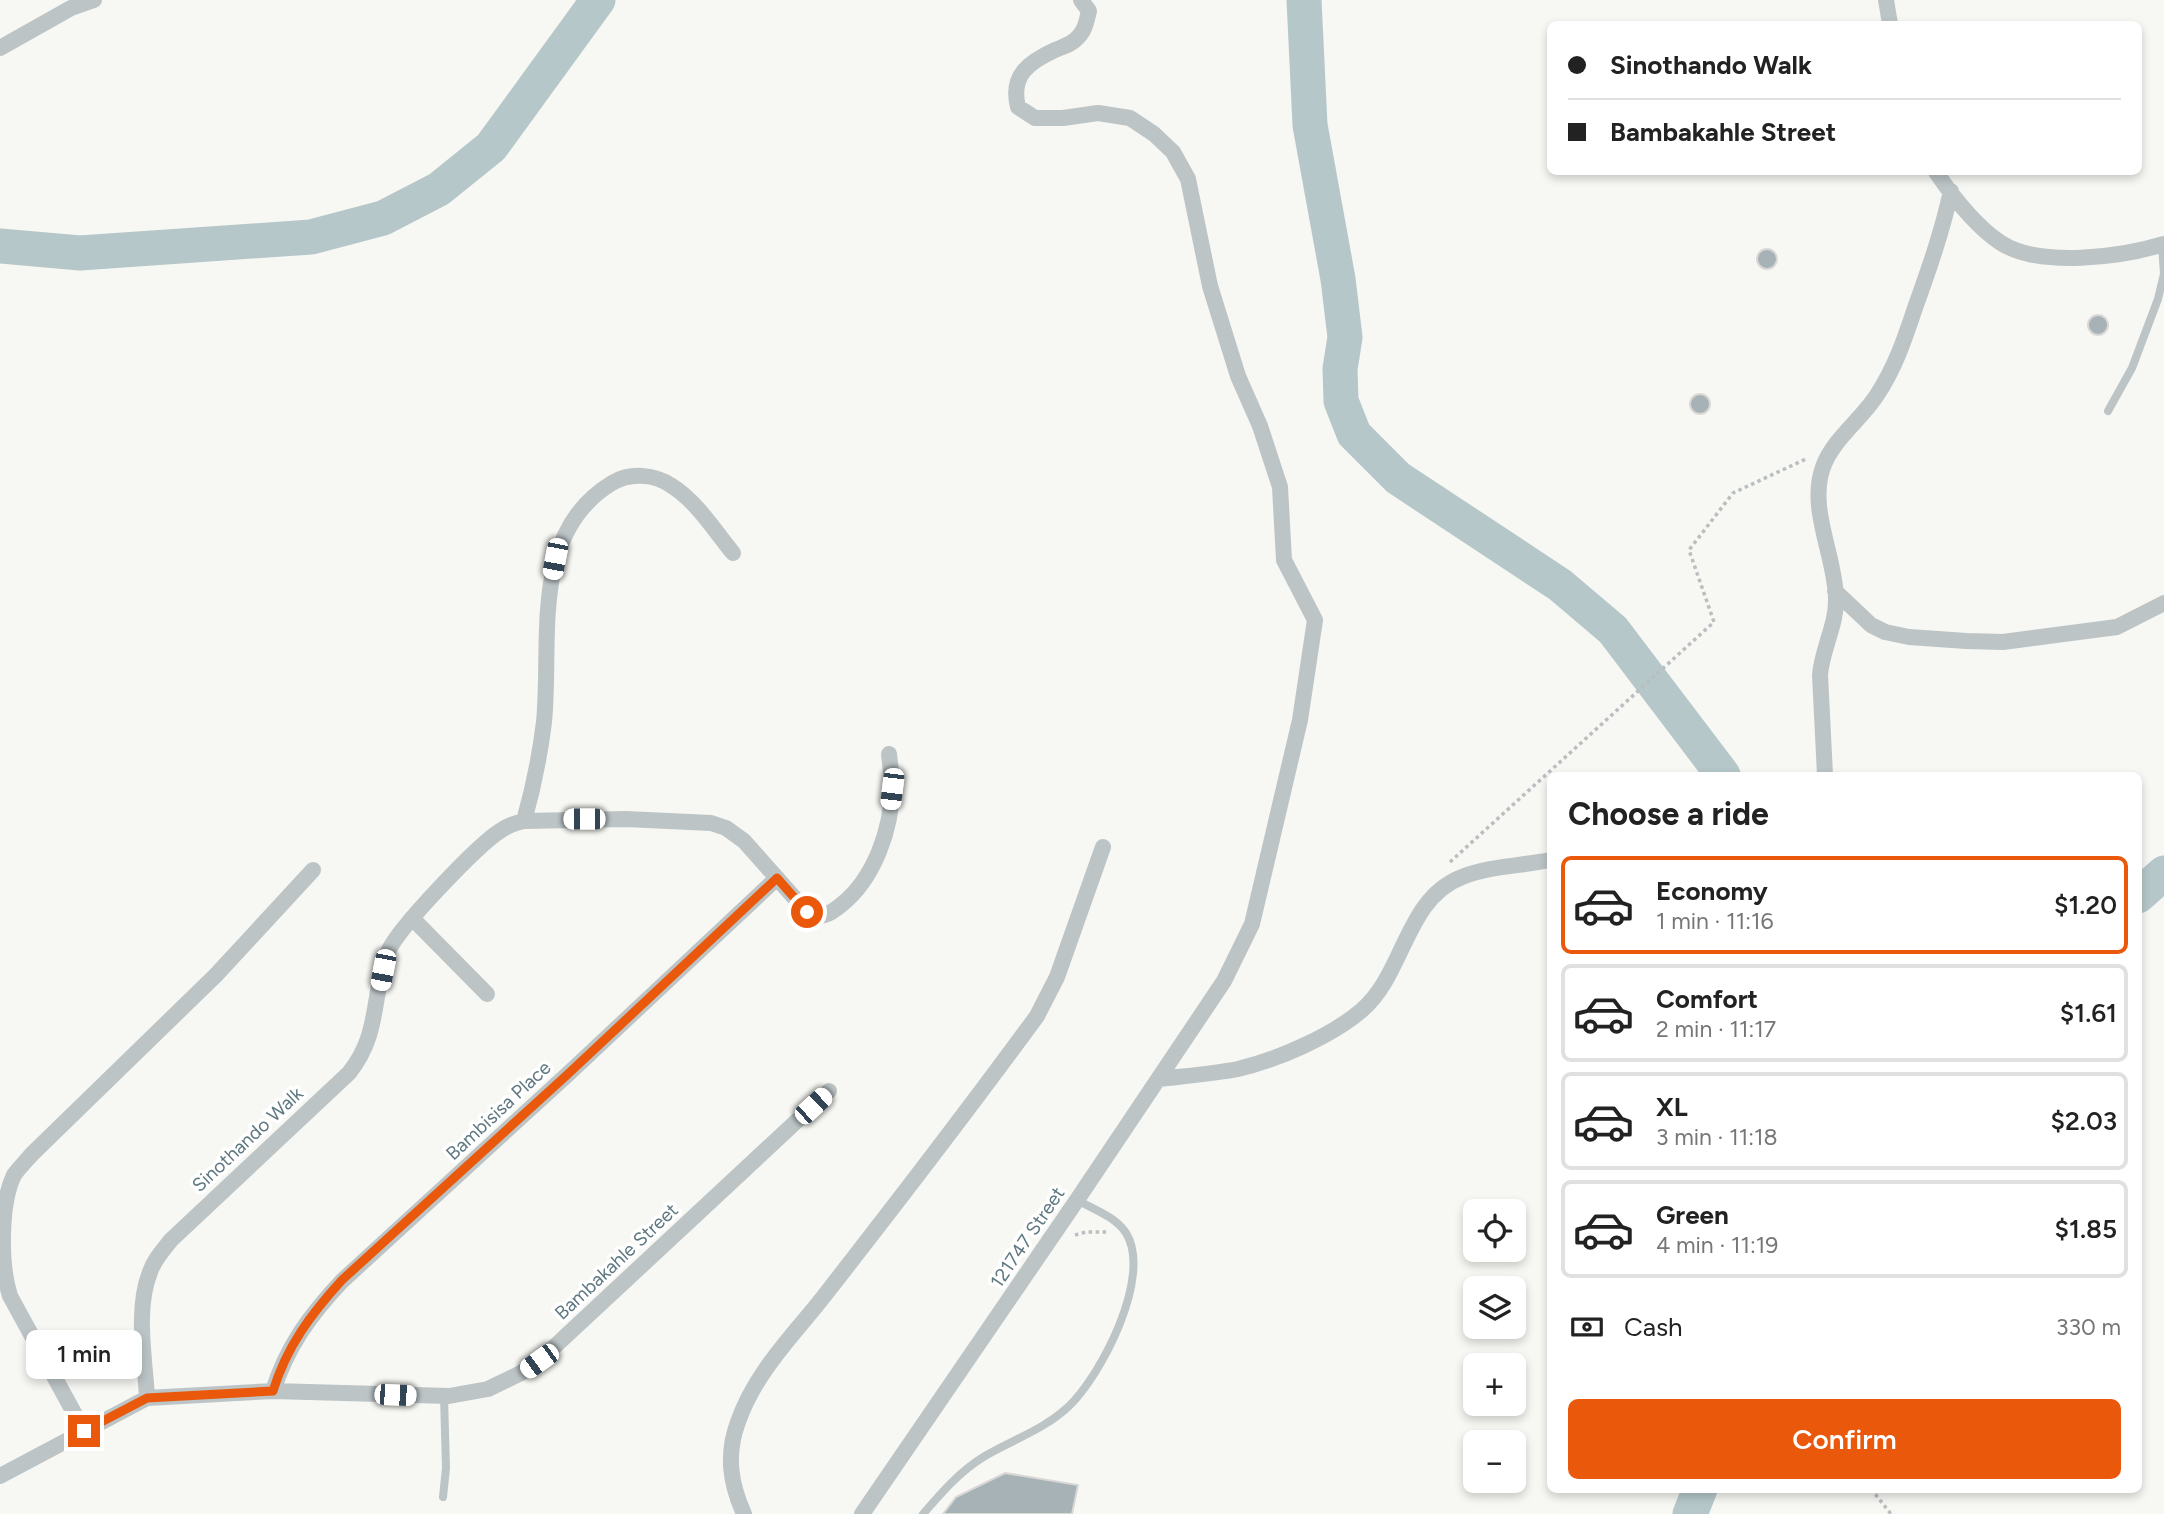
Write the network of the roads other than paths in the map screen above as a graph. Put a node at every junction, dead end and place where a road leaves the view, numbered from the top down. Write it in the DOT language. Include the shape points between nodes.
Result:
graph roads {
  1 [pos="94,0"];
  2 [pos="1081,0"];
  3 [pos="1886,0"];
  4 [pos="1890,21"];
  5 [pos="0,48"];
  6 [pos="1938,175"];
  7 [pos="1951,191"];
  8 [pos="2163,245"];
  9 [pos="2108,411"];
  10 [pos="733,553"];
  11 [pos="1835,591"];
  12 [pos="2164,603"];
  13 [pos="889,754"];
  14 [pos="1825,772"];
  15 [pos="524,821"];
  16 [pos="1103,847"];
  17 [pos="1547,860"];
  18 [pos="313,870"];
  19 [pos="777,878"];
  20 [pos="412,918"];
  21 [pos="487,994"];
  22 [pos="1158,1079"];
  23 [pos="829,1091"];
  24 [pos="1077,1200"];
  25 [pos="273,1391"];
  26 [pos="444,1396"];
  27 [pos="147,1398"];
  28 [pos="84,1431"];
  29 [pos="0,1476"];
  30 [pos="443,1497"];
  31 [pos="744,1514"];
  32 [pos="862,1514"];
  33 [pos="923,1514"];
  1 -- 5 [label="street"];
  2 -- 22 [label="street, 121747 Street" via="1089,11 1085,28 1074,42 1032,62 1020,75 1014,94 1018,107 1035,118 1098,113 1130,118 1154,134 1178,161 1188,179 1210,286 1238,376 1280,487 1283,560 1315,620 1300,720 1252,924 1224,981"];
  3 -- 4 [label="street"];
  6 -- 7 [label="street"];
  7 -- 8 [label="street" via="1984,229 2020,251 2087,258"];
  7 -- 11 [label="street" via="1941,237 1893,369 1823,466 1819,506"];
  8 -- 9 [label="lane" via="2164,274 2158,299 2132,368"];
  10 -- 15 [label="street" via="674,486 657,478 639,475 617,480 582,507 555,559 548,597 544,721"];
  11 -- 12 [label="street" via="1885,632 1966,641 2003,642 2117,627"];
  11 -- 14 [label="street" via="1834,619 1819,675"];
  13 -- 19 [label="street, Sinothando Walk" via="892,789 883,838 868,876 851,898 819,917"];
  15 -- 19 [label="street, Sinothando Walk" via="711,823 736,834"];
  15 -- 20 [label="street, Sinothando Walk" via="485,842"];
  16 -- 31 [label="street" via="1057,977 1037,1016 752,1390 738,1420 730,1466"];
  17 -- 22 [label="street" via="1495,868 1463,877 1438,891 1415,922 1376,994 1339,1027 1248,1066"];
  18 -- 28 [label="street" via="216,975 32,1154 6,1194 2,1236 6,1284"];
  19 -- 25 [label="street, Bambisisa Place" via="342,1280 298,1333"];
  20 -- 21 [label="street"];
  20 -- 27 [label="street, Sinothando Walk" via="388,950 371,1032 359,1060 157,1256 143,1303"];
  22 -- 24 [label="street, 121747 Street"];
  23 -- 26 [label="street, Bambakahle Street" via="539,1361 488,1389"];
  24 -- 32 [label="street, 121747 Street"];
  24 -- 33 [label="lane" via="1112,1219 1125,1232 1134,1268 1119,1322 1089,1384 1049,1424 985,1456 957,1476"];
  25 -- 26 [label="street, Bambakahle Street"];
  25 -- 27 [label="street, Bambakahle Street"];
  26 -- 30 [label="lane"];
  27 -- 28 [label="street, Bambakahle Street"];
  28 -- 29 [label="street, Bambakahle Street"];
}
